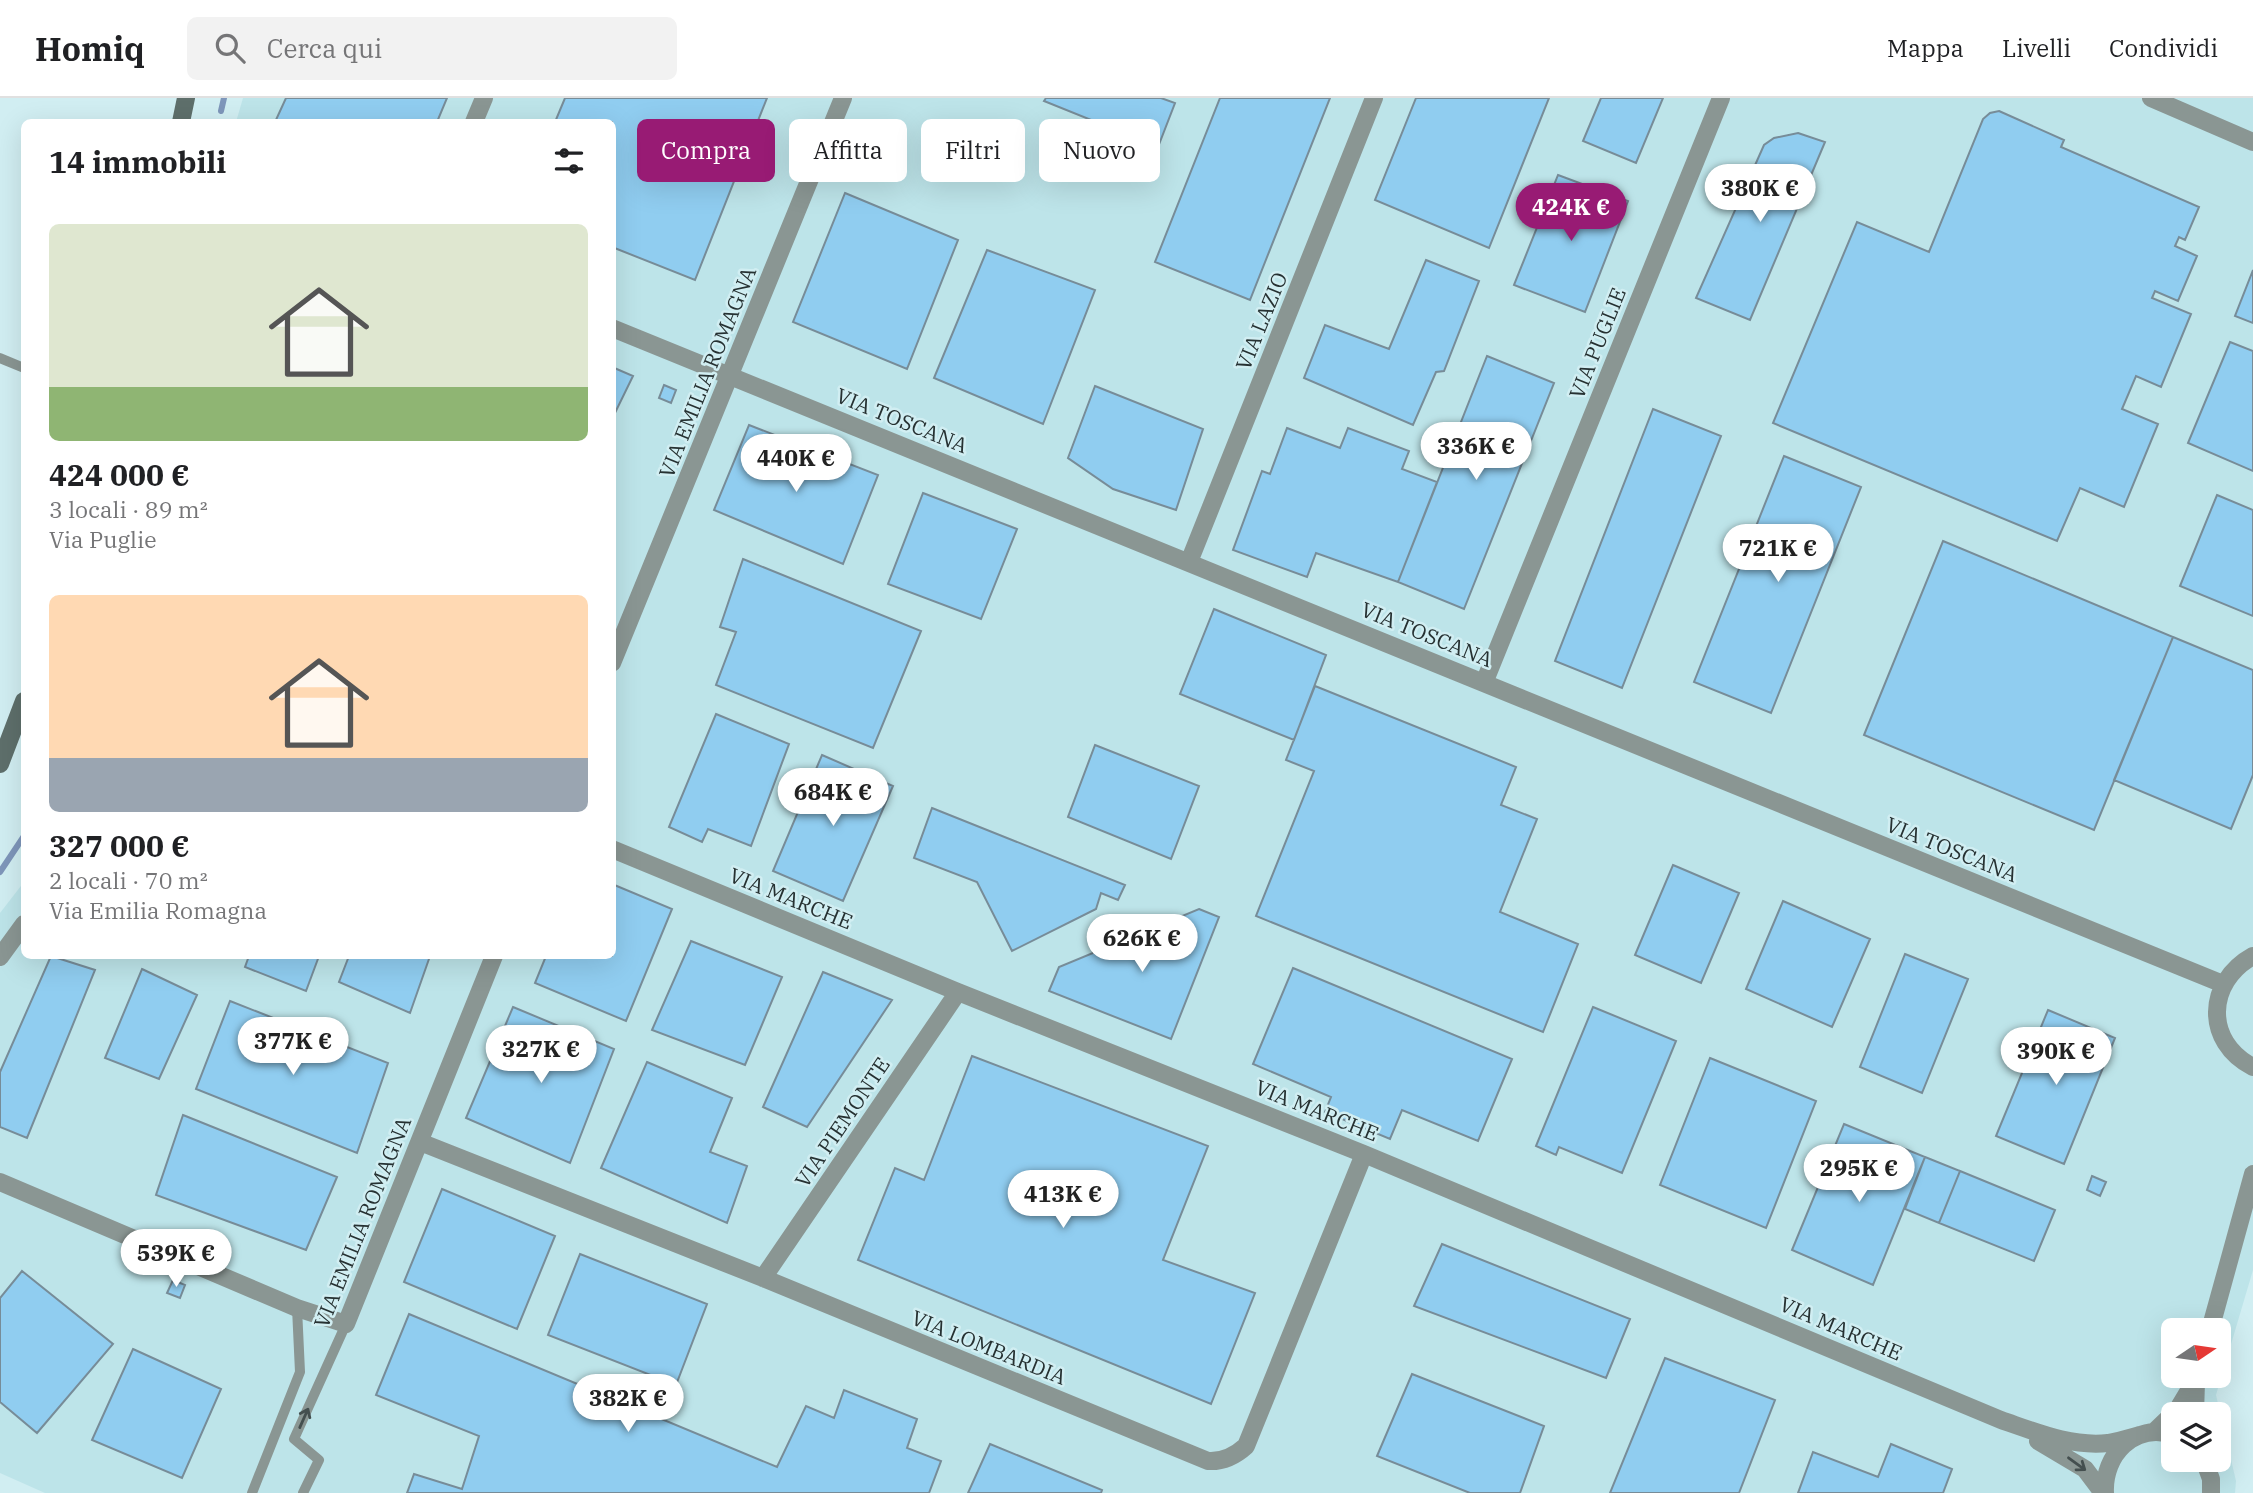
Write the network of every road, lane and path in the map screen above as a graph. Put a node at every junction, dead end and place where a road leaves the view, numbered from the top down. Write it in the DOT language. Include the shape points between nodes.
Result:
graph roads {
  1 [pos="186,98"];
  2 [pos="484,98"];
  3 [pos="843,98"];
  4 [pos="1374,98"];
  5 [pos="1721,98"];
  6 [pos="2151,98"];
  7 [pos="182,119"];
  8 [pos="475,119"];
  9 [pos="2253,142"];
  10 [pos="616,330"];
  11 [pos="0,358"];
  12 [pos="21,367"];
  13 [pos="731,375"];
  14 [pos="1189,562"];
  15 [pos="616,653"];
  16 [pos="1484,683"];
  17 [pos="21,709"];
  18 [pos="0,764"];
  19 [pos="616,851"];
  20 [pos="21,928"];
  21 [pos="2253,956"];
  22 [pos="0,957"];
  23 [pos="493,959"];
  24 [pos="2223,984"];
  25 [pos="958,992"];
  26 [pos="2253,1067"];
  27 [pos="420,1142"];
  28 [pos="1364,1154"];
  29 [pos="2253,1174"];
  30 [pos="0,1182"];
  31 [pos="763,1278"];
  32 [pos="297,1308"];
  33 [pos="2213,1318"];
  34 [pos="346,1324"];
  35 [pos="2190,1388"];
  36 [pos="2001,1420"];
  37 [pos="2147,1434"];
  38 [pos="2161,1435"];
  39 [pos="2208,1472"];
  40 [pos="252,1493"];
  41 [pos="303,1493"];
  42 [pos="2104,1493"];
  43 [pos="2211,1493"];
  1 -- 7 [label="main road"];
  2 -- 8 [label="street"];
  3 -- 13 [label="street, VIA EMILIA ROMAGNA"];
  4 -- 14 [label="street, VIA LAZIO"];
  5 -- 16 [label="street, VIA PUGLIE"];
  6 -- 9 [label="street"];
  10 -- 13 [label="street, VIA TOSCANA"];
  11 -- 12 [label="lane"];
  13 -- 14 [label="street, VIA TOSCANA"];
  13 -- 15 [label="street, VIA EMILIA ROMAGNA"];
  14 -- 16 [label="street, VIA TOSCANA"];
  16 -- 24 [label="street, VIA TOSCANA"];
  17 -- 18 [label="main road"];
  19 -- 25 [label="street, VIA MARCHE"];
  20 -- 22 [label="street"];
  21 -- 24 [label="street" via="2241,962"];
  23 -- 27 [label="street, VIA EMILIA ROMAGNA"];
  24 -- 26 [label="street" via="2217,1004 2218,1026 2226,1045"];
  25 -- 28 [label="street, VIA MARCHE"];
  25 -- 31 [label="street, VIA PIEMONTE"];
  27 -- 31 [label="street, VIA LOMBARDIA"];
  27 -- 34 [label="street, VIA EMILIA ROMAGNA"];
  28 -- 31 [label="street, VIA LOMBARDIA" via="1246,1446 1217,1462 1202,1460"];
  28 -- 36 [label="street, VIA MARCHE"];
  29 -- 33 [label="street"];
  30 -- 32 [label="street"];
  32 -- 34 [label="street"];
  32 -- 40 [label="lane, VIA EMILIA ROMAGNA" via="300,1372"];
  41 -- 34 [label="lane, VIA EMILIA ROMAGNA, one-way" via="319,1460 294,1438"];
  35 -- 37 [label="street" via="2178,1409"];
  36 -- 37 [label="street, VIA MARCHE" via="2071,1442 2110,1442"];
  36 -- 42 [label="street, VIA MARCHE, one-way" via="2077,1462"];
  37 -- 38 [label="street"];
  37 -- 42 [label="street" via="2115,1452"];
  39 -- 43 [label="street"];
}
